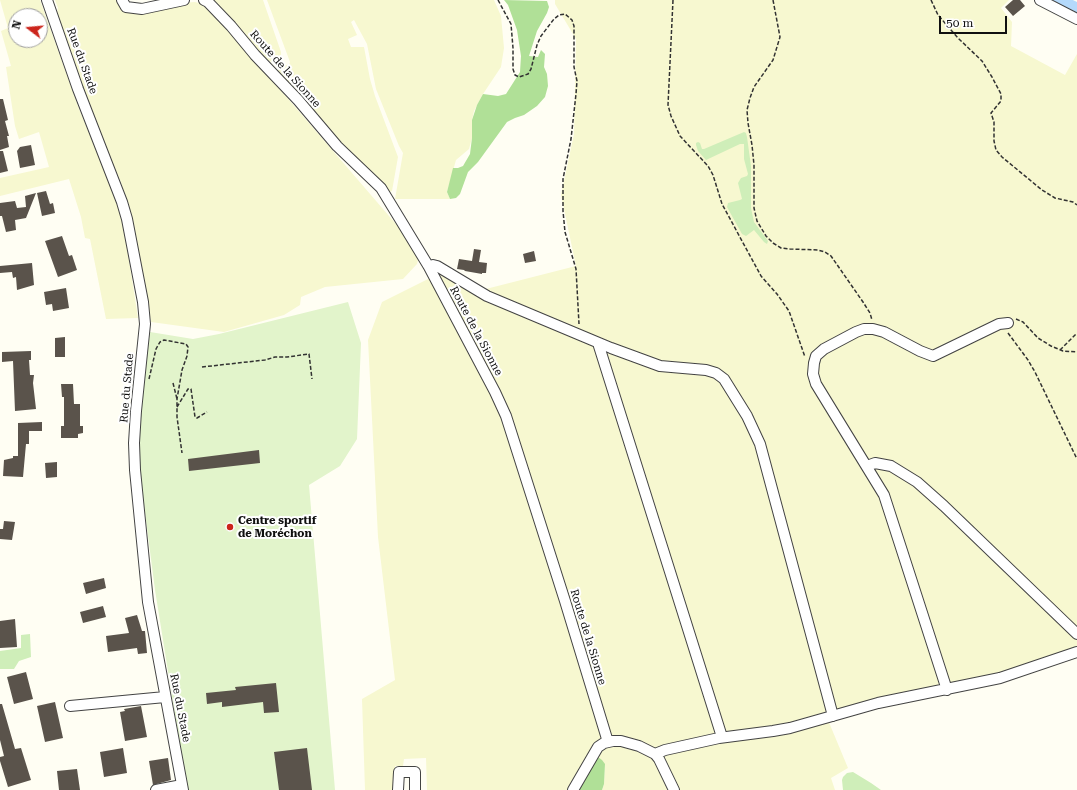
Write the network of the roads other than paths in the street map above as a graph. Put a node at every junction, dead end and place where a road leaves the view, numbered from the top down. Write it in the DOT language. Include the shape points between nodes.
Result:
graph roads {
  1 [pos="47,0"];
  2 [pos="122,0"];
  3 [pos="184,0"];
  4 [pos="204,0"];
  5 [pos="1040,0"];
  6 [pos="1077,19"];
  7 [pos="429,267"];
  8 [pos="1008,323"];
  9 [pos="598,343"];
  10 [pos="867,466"];
  11 [pos="1077,634"];
  12 [pos="1077,652"];
  13 [pos="947,690"];
  14 [pos="165,697"];
  15 [pos="70,706"];
  16 [pos="833,716"];
  17 [pos="722,737"];
  18 [pos="608,742"];
  19 [pos="655,754"];
  20 [pos="182,788"];
  21 [pos="156,790"];
  22 [pos="398,790"];
  23 [pos="415,790"];
  24 [pos="573,790"];
  25 [pos="674,790"];
  1 -- 14 [label="street, Rue du Stade" via="122,202 143,302 145,324 134,443 135,470 148,602"];
  2 -- 3 [label="street" via="126,7 142,10"];
  4 -- 7 [label="street, Route de la Sionne" via="231,26 337,146 381,188"];
  5 -- 6 [label="street"];
  7 -- 9 [label="street" via="437,266 487,296"];
  7 -- 18 [label="street, Route de la Sionne" via="494,388 506,416"];
  8 -- 10 [label="street" via="999,324 933,356 920,352 884,332 872,329 856,332 820,352 814,360 816,384"];
  9 -- 16 [label="street" via="660,366 714,372 724,379 753,428 762,449"];
  9 -- 17 [label="street"];
  10 -- 11 [label="street" via="875,463 891,466 917,482"];
  10 -- 13 [label="street" via="884,495"];
  12 -- 13 [label="street" via="1000,678"];
  13 -- 16 [label="street" via="878,703"];
  14 -- 15 [label="street"];
  14 -- 20 [label="street, Rue du Stade"];
  16 -- 17 [label="street" via="778,730"];
  17 -- 19 [label="street"];
  18 -- 19 [label="street" via="627,743"];
  18 -- 24 [label="street" via="596,750"];
  19 -- 25 [label="street"];
  20 -- 21 [label="street"];
  22 -- 23 [label="street" via="399,772 415,772"];
}
